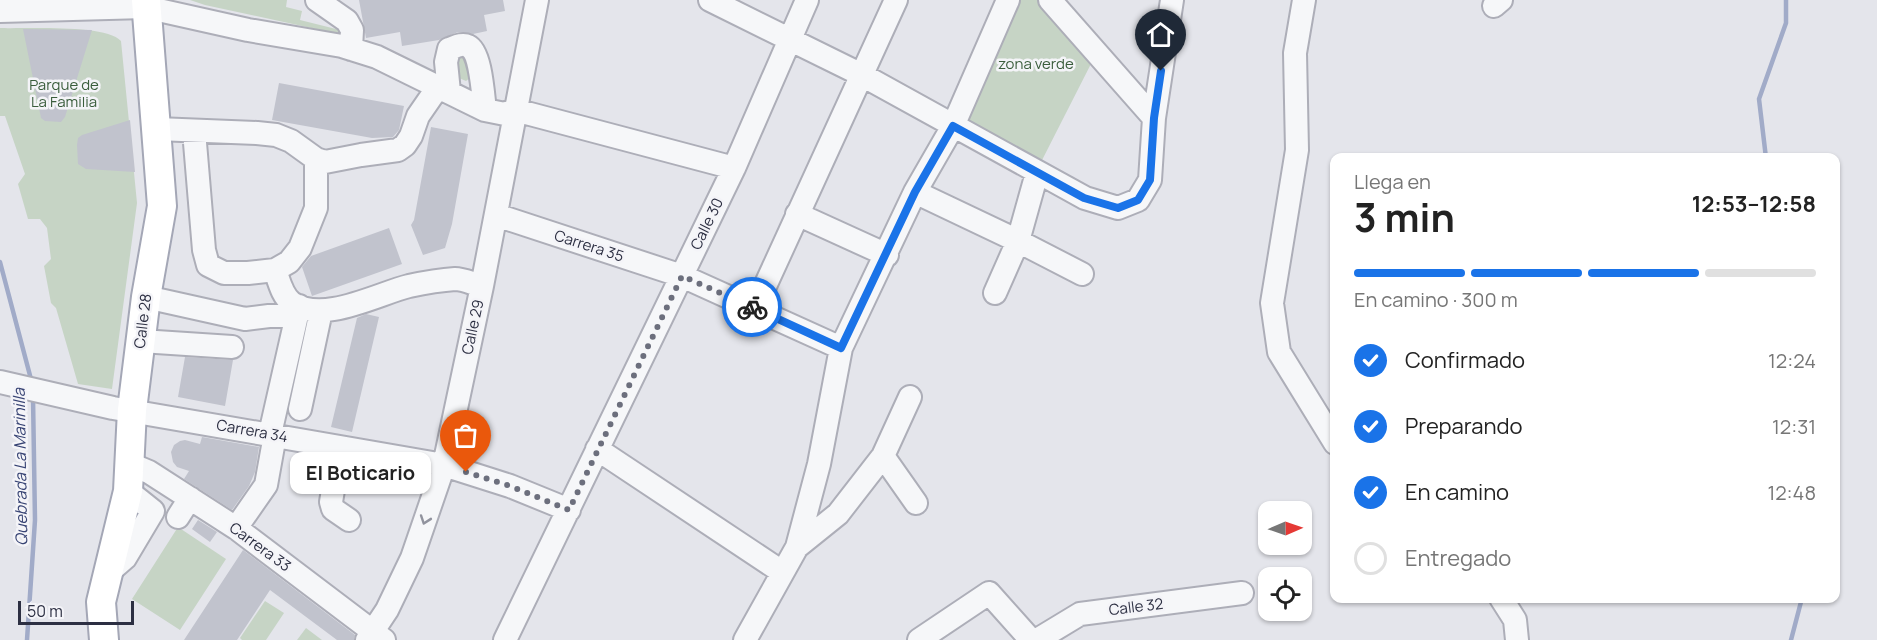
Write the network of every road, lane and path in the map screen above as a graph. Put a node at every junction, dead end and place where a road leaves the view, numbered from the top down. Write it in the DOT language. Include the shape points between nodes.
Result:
graph roads {
  1 [pos="317,0"];
  2 [pos="537,0"];
  3 [pos="710,0"];
  4 [pos="807,0"];
  5 [pos="896,0"];
  6 [pos="1008,0"];
  7 [pos="1050,0"];
  8 [pos="1172,0"];
  9 [pos="1304,0"];
  10 [pos="146,3"];
  11 [pos="347,10"];
  12 [pos="0,11"];
  13 [pos="789,40"];
  14 [pos="351,49"];
  15 [pos="862,75"];
  16 [pos="444,89"];
  17 [pos="485,110"];
  18 [pos="515,110"];
  19 [pos="1154,118"];
  20 [pos="953,126"];
  21 [pos="157,129"];
  22 [pos="194,131"];
  23 [pos="316,159"];
  24 [pos="734,168"];
  25 [pos="1037,173"];
  26 [pos="915,192"];
  27 [pos="797,214"];
  28 [pos="496,215"];
  29 [pos="1018,241"];
  30 [pos="887,255"];
  31 [pos="275,270"];
  32 [pos="1082,274"];
  33 [pos="682,276"];
  34 [pos="482,286"];
  35 [pos="995,293"];
  36 [pos="146,297"];
  37 [pos="755,308"];
  38 [pos="298,311"];
  39 [pos="321,311"];
  40 [pos="141,341"];
  41 [pos="232,347"];
  42 [pos="841,348"];
  43 [pos="0,382"];
  44 [pos="910,397"];
  45 [pos="300,409"];
  46 [pos="132,410"];
  47 [pos="272,434"];
  48 [pos="1330,435"];
  49 [pos="340,448"];
  50 [pos="597,449"];
  51 [pos="883,456"];
  52 [pos="444,465"];
  53 [pos="129,477"];
  54 [pos="916,503"];
  55 [pos="569,510"];
  56 [pos="349,520"];
  57 [pos="236,528"];
  58 [pos="797,547"];
  59 [pos="782,572"];
  60 [pos="1242,593"];
  61 [pos="1504,603"];
  62 [pos="374,637"];
  63 [pos="104,640"];
  64 [pos="505,640"];
  65 [pos="745,640"];
  66 [pos="919,640"];
  67 [pos="1031,640"];
  68 [pos="1037,640"];
  69 [pos="1517,640"];
  1 -- 11 [label="street"];
  2 -- 18 [label="street, Calle 29"];
  3 -- 13 [label="street"];
  4 -- 13 [label="street, Calle 30"];
  5 -- 15 [label="street"];
  6 -- 20 [label="street"];
  7 -- 19 [label="street"];
  8 -- 19 [label="street"];
  9 -- 48 [label="street" via="1295,53 1297,150 1272,303 1279,352"];
  10 -- 12 [label="street"];
  10 -- 14 [label="street" via="248,30"];
  10 -- 21 [label="main road, Calle 28"];
  11 -- 14 [label="street"];
  13 -- 15 [label="street"];
  13 -- 24 [label="street, Calle 30"];
  14 -- 16 [label="street"];
  15 -- 20 [label="street"];
  15 -- 27 [label="street"];
  16 -- 17 [label="street"];
  16 -- 17 [label="street" via="449,49 468,46 475,53"];
  16 -- 23 [label="street" via="418,116 411,136 398,150 325,162"];
  17 -- 18 [label="street" via="505,114"];
  18 -- 24 [label="street"];
  18 -- 28 [label="street, Calle 29"];
  19 -- 25 [label="street" via="1150,180 1138,200 1118,208 1084,198"];
  20 -- 25 [label="street"];
  20 -- 26 [label="street"];
  21 -- 22 [label="street"];
  21 -- 36 [label="main road, Calle 28" via="162,206"];
  22 -- 23 [label="street" via="276,135 302,147"];
  22 -- 31 [label="street" via="208,265 224,273"];
  23 -- 31 [label="street" via="316,208 310,227 289,262"];
  24 -- 33 [label="street, Calle 30"];
  25 -- 29 [label="street"];
  26 -- 29 [label="street"];
  26 -- 30 [label="street"];
  27 -- 30 [label="street"];
  27 -- 37 [label="street"];
  28 -- 33 [label="street, Carrera 35"];
  28 -- 34 [label="street, Calle 29"];
  29 -- 32 [label="street"];
  29 -- 35 [label="street"];
  30 -- 42 [label="street"];
  31 -- 38 [label="street" via="284,294"];
  33 -- 37 [label="street, Carrera 35"];
  33 -- 50 [label="street, Calle 30"];
  34 -- 39 [label="street" via="458,279 432,282"];
  34 -- 52 [label="street, Calle 29"];
  36 -- 38 [label="street" via="245,320"];
  36 -- 40 [label="main road, Calle 28"];
  37 -- 42 [label="street, Carrera 35"];
  38 -- 39 [label="street"];
  38 -- 47 [label="street"];
  39 -- 45 [label="street"];
  40 -- 41 [label="street"];
  40 -- 46 [label="main road, Calle 28"];
  42 -- 58 [label="street" via="819,464"];
  43 -- 46 [label="street, Carrera 34"];
  44 -- 51 [label="street"];
  46 -- 47 [label="street, Carrera 34"];
  46 -- 53 [label="main road, Calle 28"];
  47 -- 49 [label="street, Carrera 34"];
  47 -- 57 [label="street" via="260,506"];
  49 -- 52 [label="street, Carrera 34"];
  49 -- 56 [label="street" via="331,502 333,509"];
  50 -- 55 [label="street, Calle 30"];
  50 -- 59 [label="street"];
  51 -- 54 [label="street"];
  51 -- 58 [label="street" via="838,514"];
  52 -- 55 [label="street, Carrera 34"];
  52 -- 62 [label="street, Calle 29, one-way" via="412,558"];
  53 -- 57 [label="street, Carrera 33" via="149,472 184,508"];
  53 -- 63 [label="main road, Calle 28" via="101,602"];
  55 -- 64 [label="street, Calle 30"];
  57 -- 62 [label="street, Carrera 33"];
  58 -- 59 [label="street"];
  59 -- 65 [label="street"];
  60 -- 68 [label="street, Calle 32" via="1080,614"];
  61 -- 69 [label="street" via="1515,620"];
  66 -- 67 [label="street" via="989,593"];
}
